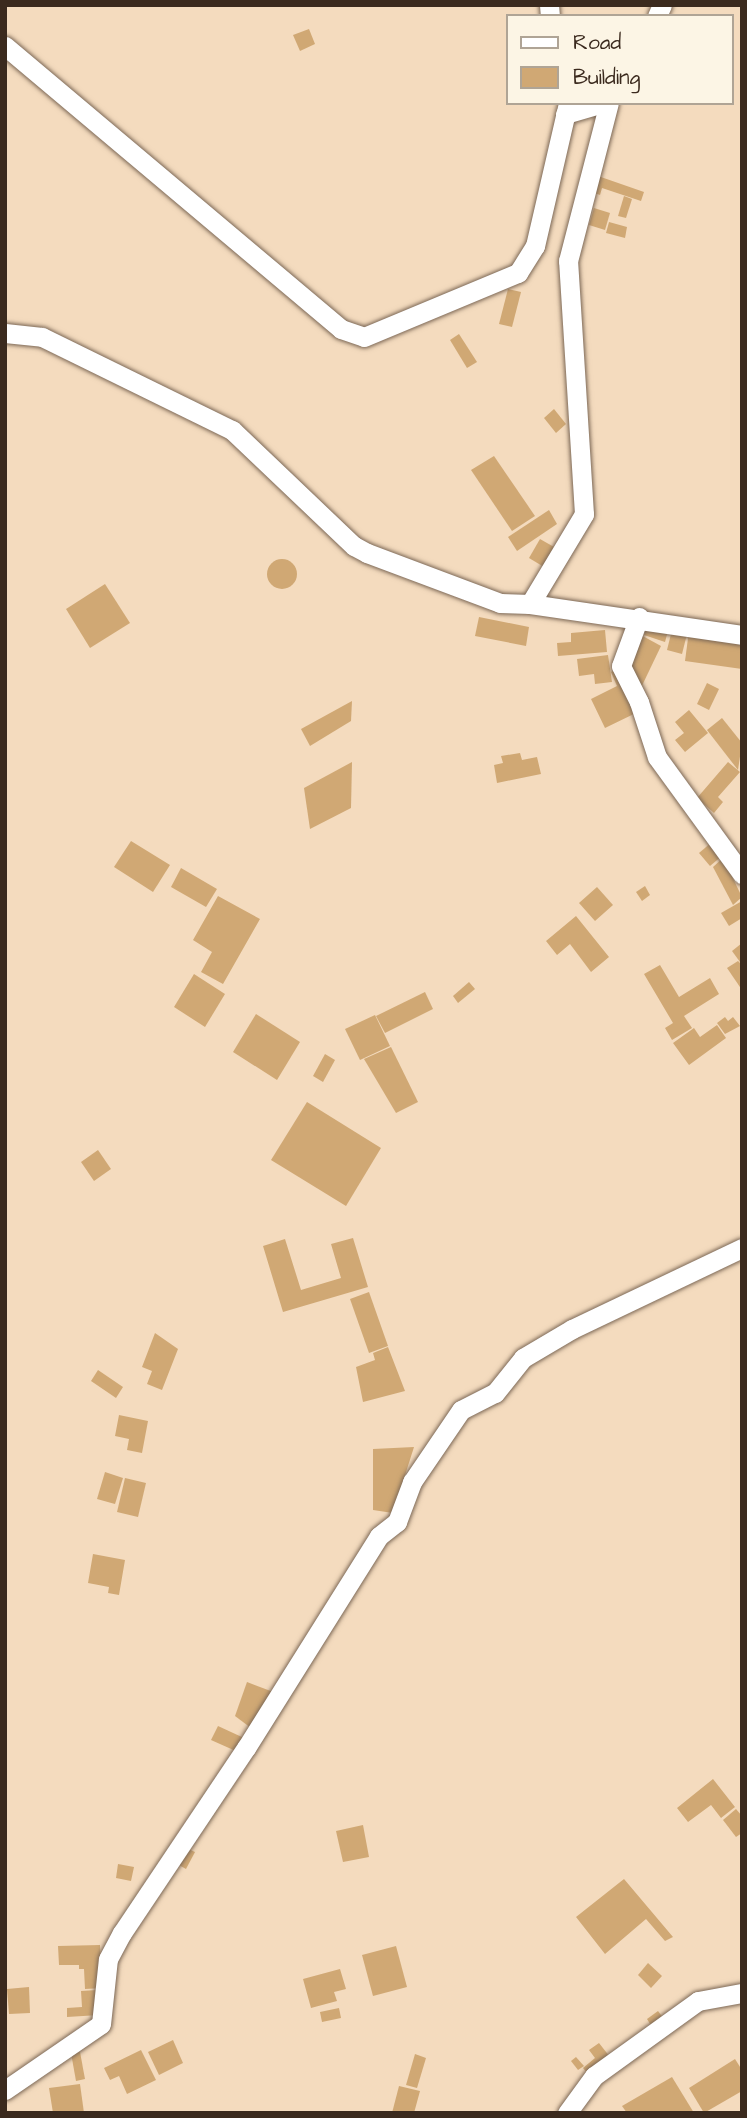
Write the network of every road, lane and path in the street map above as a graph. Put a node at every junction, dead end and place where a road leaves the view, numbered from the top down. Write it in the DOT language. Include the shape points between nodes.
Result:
graph roads {
  1 [pos="5,46"];
  2 [pos="591,105"];
  3 [pos="608,105"];
  4 [pos="566,109"];
  5 [pos="5,333"];
  6 [pos="530,604"];
  7 [pos="639,617"];
  8 [pos="742,635"];
  9 [pos="742,874"];
  10 [pos="742,1248"];
  11 [pos="742,1993"];
  12 [pos="5,2090"];
  13 [pos="567,2113"];
  1 -- 4 [label="street" via="341,329 364,337 518,273 535,246"];
  2 -- 4 [label="street"];
  3 -- 6 [label="street" via="568,261 584,514"];
  5 -- 6 [label="street" via="42,337 232,430 354,546 367,553 500,603"];
  6 -- 7 [label="street"];
  7 -- 8 [label="street"];
  7 -- 9 [label="street" via="621,666 657,757"];
  10 -- 12 [label="street" via="572,1329 523,1358 495,1393 461,1410 412,1482 397,1522 379,1536 246,1748 122,1933 108,1959 101,2024"];
  11 -- 13 [label="street" via="698,2001 594,2076"];
}
